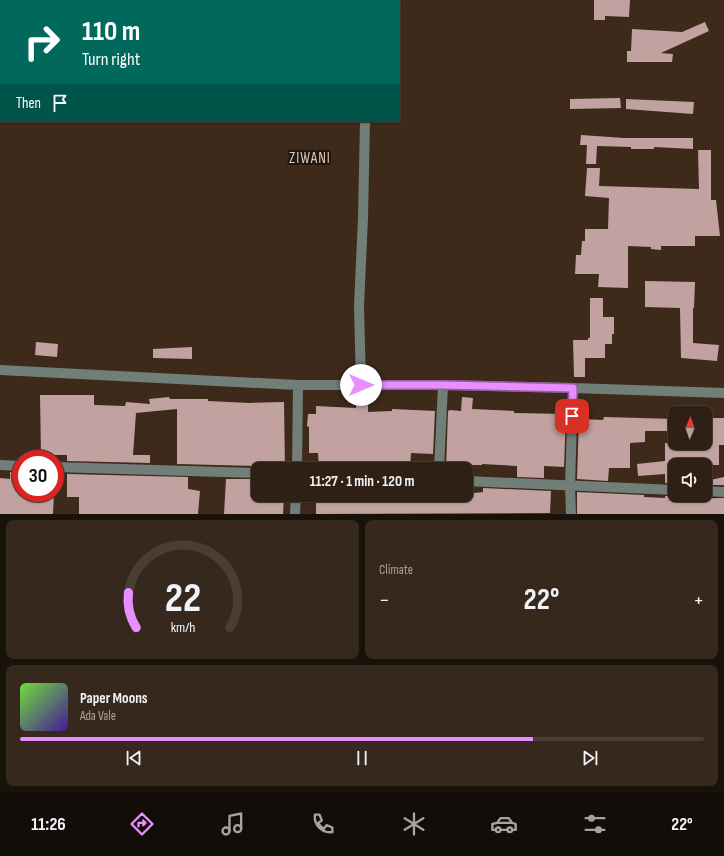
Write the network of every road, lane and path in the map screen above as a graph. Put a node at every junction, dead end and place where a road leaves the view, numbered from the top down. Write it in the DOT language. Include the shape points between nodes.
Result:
graph roads {
  1 [pos="365,122"];
  2 [pos="0,370"];
  3 [pos="298,385"];
  4 [pos="361,385"];
  5 [pos="443,385"];
  6 [pos="573,388"];
  7 [pos="724,394"];
  8 [pos="297,462"];
  9 [pos="439,462"];
  10 [pos="0,465"];
  11 [pos="12,466"];
  12 [pos="64,467"];
  13 [pos="251,473"];
  14 [pos="473,481"];
  15 [pos="570,486"];
  16 [pos="668,490"];
  17 [pos="712,491"];
  18 [pos="724,492"];
  19 [pos="296,502"];
  20 [pos="295,514"];
  21 [pos="571,514"];
  1 -- 4 [label="street" via="359,306"];
  2 -- 3 [label="street"];
  3 -- 4 [label="street"];
  3 -- 8 [label="street"];
  4 -- 5 [label="street"];
  5 -- 6 [label="street"];
  5 -- 9 [label="street"];
  6 -- 7 [label="street"];
  6 -- 15 [label="street"];
  10 -- 11 [label="street"];
  12 -- 13 [label="street"];
  14 -- 15 [label="street"];
  15 -- 16 [label="street"];
  15 -- 21 [label="street"];
  17 -- 18 [label="street"];
  19 -- 20 [label="street"];
}
